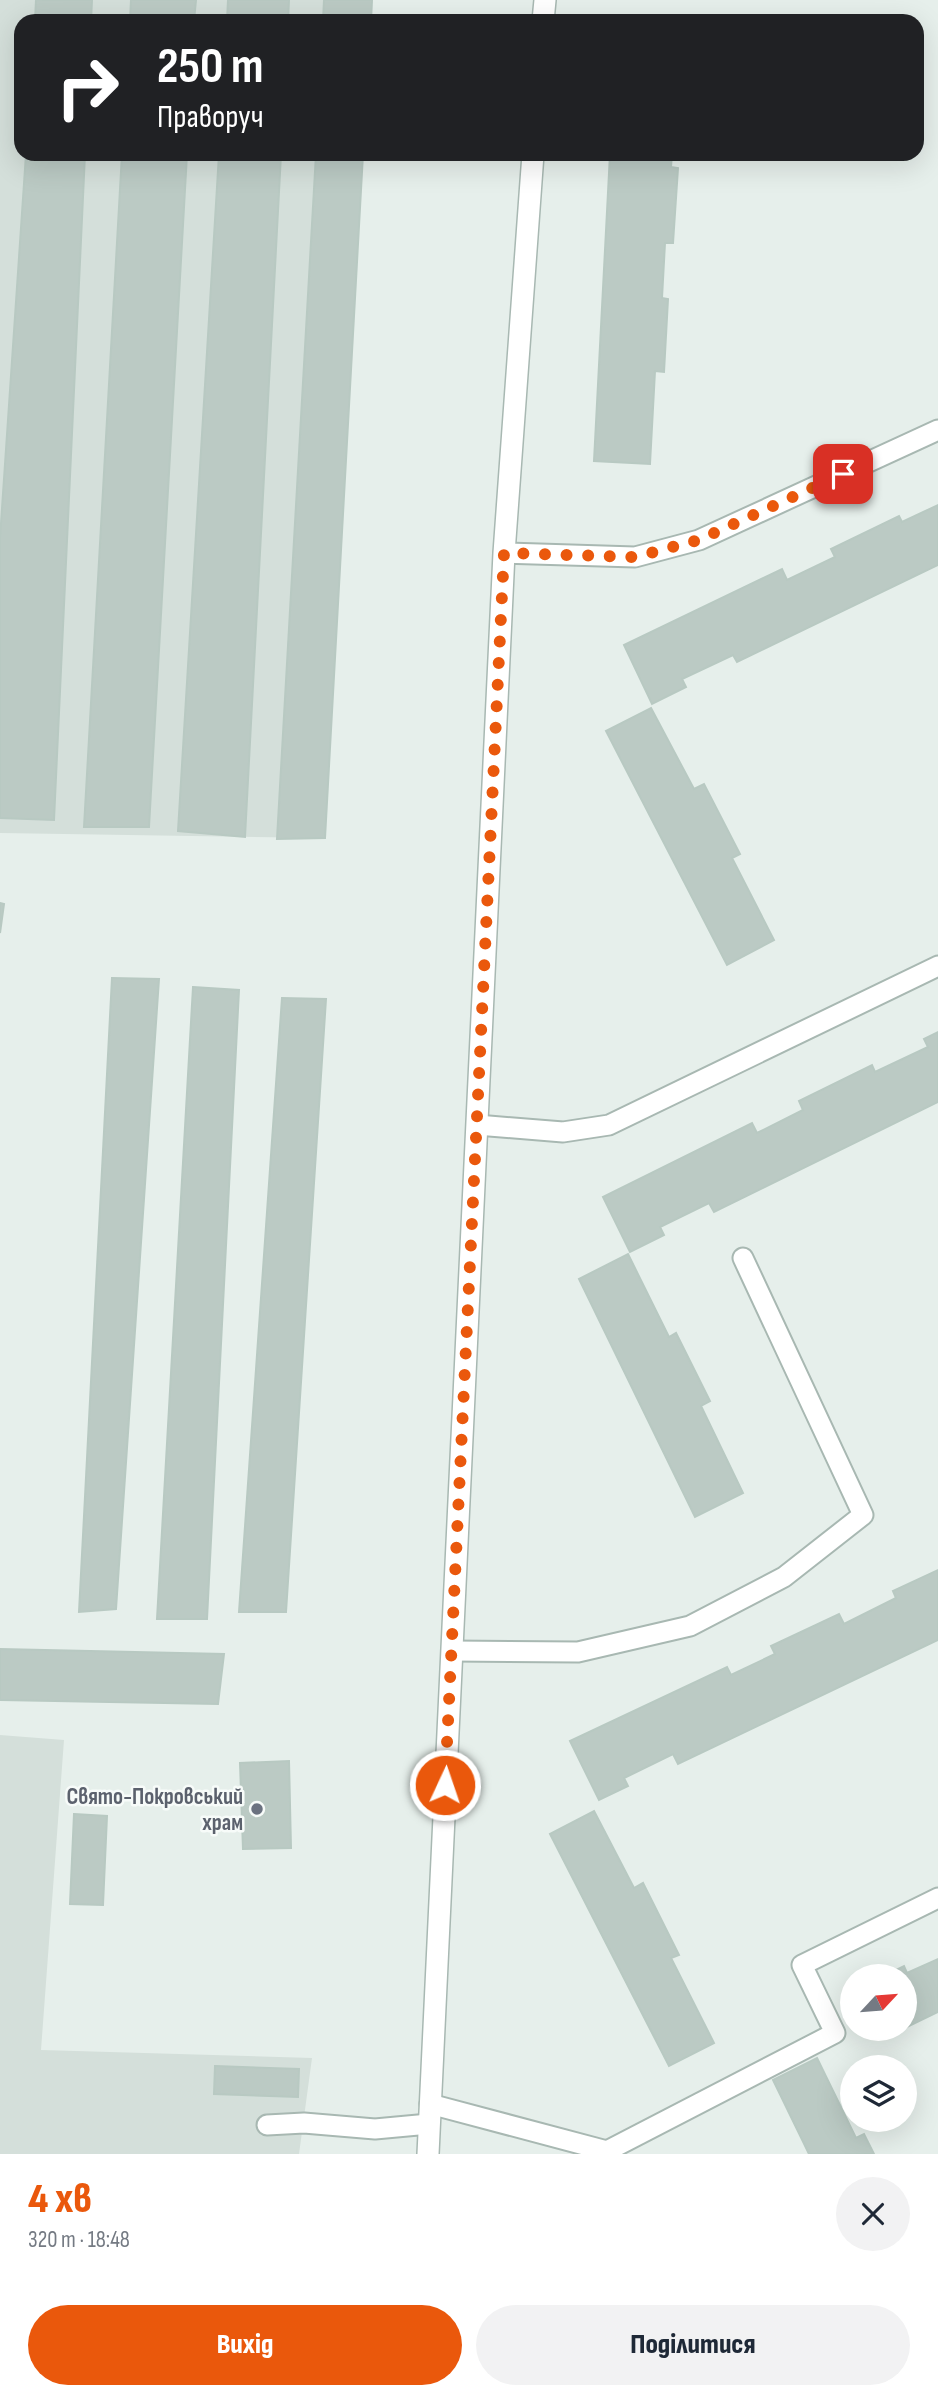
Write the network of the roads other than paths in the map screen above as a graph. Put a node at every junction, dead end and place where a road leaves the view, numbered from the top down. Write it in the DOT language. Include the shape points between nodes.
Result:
graph roads {
  1 [pos="532,161"];
  2 [pos="938,430"];
  3 [pos="504,553"];
  4 [pos="938,966"];
  5 [pos="477,1125"];
  6 [pos="743,1258"];
  7 [pos="452,1651"];
  8 [pos="938,1898"];
  9 [pos="430,2114"];
  10 [pos="267,2124"];
  11 [pos="607,2152"];
  12 [pos="428,2154"];
  1 -- 3 [label="street"];
  2 -- 3 [label="lane" via="699,540 635,557"];
  3 -- 5 [label="street"];
  4 -- 5 [label="lane" via="609,1125 563,1132"];
  5 -- 7 [label="street"];
  6 -- 7 [label="lane" via="863,1515 784,1577 690,1626 578,1652"];
  7 -- 9 [label="street"];
  8 -- 11 [label="lane" via="802,1965 835,2033"];
  9 -- 10 [label="lane" via="375,2129"];
  9 -- 11 [label="lane"];
  9 -- 12 [label="street"];
}
